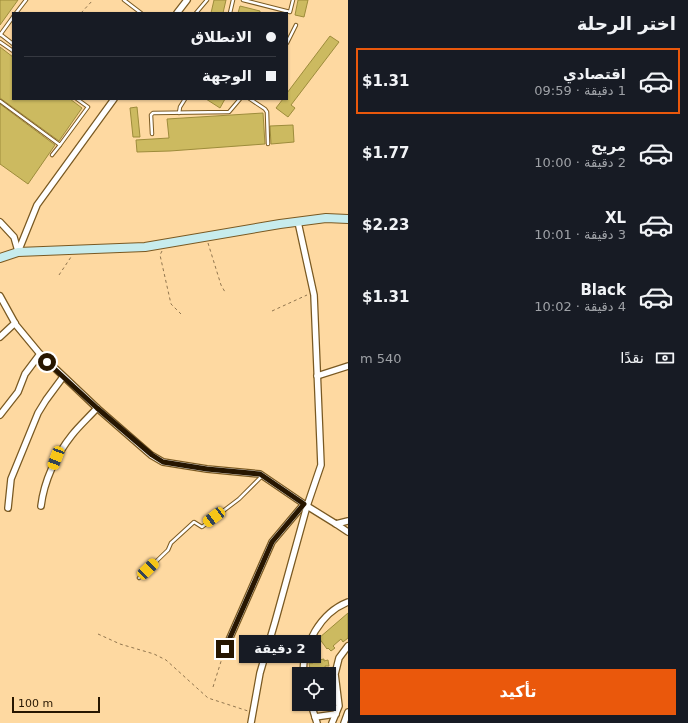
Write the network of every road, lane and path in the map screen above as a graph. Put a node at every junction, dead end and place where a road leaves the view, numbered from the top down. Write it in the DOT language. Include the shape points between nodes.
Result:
graph roads {
  1 [pos="26,0"];
  2 [pos="93,0"];
  3 [pos="124,0"];
  4 [pos="187,0"];
  5 [pos="206,0"];
  6 [pos="233,0"];
  7 [pos="243,0"];
  8 [pos="293,0"];
  9 [pos="17,12"];
  10 [pos="82,12"];
  11 [pos="140,12"];
  12 [pos="178,12"];
  13 [pos="197,12"];
  14 [pos="230,12"];
  15 [pos="12,18"];
  16 [pos="296,25"];
  17 [pos="0,34"];
  18 [pos="288,41"];
  19 [pos="0,42"];
  20 [pos="12,43"];
  21 [pos="12,50"];
  22 [pos="78,100"];
  23 [pos="113,100"];
  24 [pos="184,100"];
  25 [pos="239,100"];
  26 [pos="252,100"];
  27 [pos="0,101"];
  28 [pos="179,113"];
  29 [pos="152,134"];
  30 [pos="268,144"];
  31 [pos="60,145"];
  32 [pos="52,155"];
  33 [pos="348,219"];
  34 [pos="0,222"];
  35 [pos="298,222"];
  36 [pos="206,237"];
  37 [pos="165,244"];
  38 [pos="76,250"];
  39 [pos="18,252"];
  40 [pos="0,258"];
  41 [pos="59,275"];
  42 [pos="225,292"];
  43 [pos="314,294"];
  44 [pos="0,296"];
  45 [pos="272,311"];
  46 [pos="181,314"];
  47 [pos="15,323"];
  48 [pos="0,337"];
  49 [pos="40,354"];
  50 [pos="348,366"];
  51 [pos="317,376"];
  52 [pos="63,377"];
  53 [pos="97,408"];
  54 [pos="0,415"];
  55 [pos="262,476"];
  56 [pos="305,505"];
  57 [pos="41,506"];
  58 [pos="8,508"];
  59 [pos="348,521"];
  60 [pos="336,524"];
  61 [pos="348,532"];
  62 [pos="139,578"];
  63 [pos="348,602"];
  64 [pos="98,634"];
  65 [pos="348,646"];
  66 [pos="225,649"];
  67 [pos="303,667"];
  68 [pos="213,687"];
  69 [pos="253,712"];
  70 [pos="348,712"];
  71 [pos="336,714"];
  72 [pos="316,720"];
  73 [pos="251,723"];
  74 [pos="332,723"];
  75 [pos="344,723"];
  1 -- 9 [label="lane"];
  2 -- 10 [label="path"];
  3 -- 11 [label="lane"];
  4 -- 12 [label="street"];
  5 -- 13 [label="lane"];
  6 -- 14 [label="lane"];
  7 -- 8 [label="lane" via="290,12"];
  15 -- 17 [label="lane"];
  16 -- 18 [label="lane"];
  17 -- 20 [label="lane"];
  19 -- 21 [label="lane"];
  22 -- 31 [label="lane" via="88,107"];
  23 -- 39 [label="street" via="37,205"];
  24 -- 28 [label="lane"];
  25 -- 28 [label="lane" via="229,112"];
  26 -- 30 [label="lane" via="267,112"];
  27 -- 31 [label="lane"];
  28 -- 29 [label="lane" via="153,113"];
  31 -- 32 [label="lane"];
  33 -- 35 [label="main road" via="326,218"];
  34 -- 39 [label="street" via="14,237"];
  35 -- 36 [label="main road"];
  35 -- 43 [label="street"];
  36 -- 37 [label="main road"];
  36 -- 42 [label="path"];
  37 -- 38 [label="main road"];
  37 -- 46 [label="path" via="160,255 163,269 171,304"];
  38 -- 39 [label="main road"];
  38 -- 41 [label="path"];
  39 -- 40 [label="main road"];
  43 -- 45 [label="path" via="302,296"];
  43 -- 51 [label="street"];
  44 -- 47 [label="street"];
  47 -- 48 [label="street"];
  47 -- 49 [label="street"];
  49 -- 52 [label="street"];
  49 -- 54 [label="street" via="25,374 18,392"];
  50 -- 51 [label="street"];
  51 -- 56 [label="street" via="321,465"];
  52 -- 53 [label="street"];
  52 -- 58 [label="street" via="38,413 11,479"];
  53 -- 55 [label="street" via="163,462"];
  53 -- 57 [label="street" via="72,435 56,458 43,492"];
  55 -- 56 [label="street"];
  55 -- 62 [label="lane" via="239,499 202,527 194,522"];
  56 -- 60 [label="street"];
  56 -- 66 [label="street" via="272,542"];
  56 -- 69 [label="street" via="260,673"];
  59 -- 60 [label="street"];
  60 -- 61 [label="street"];
  63 -- 67 [label="street" via="330,612 315,630"];
  64 -- 69 [label="path" via="166,660 208,698"];
  65 -- 71 [label="street" via="339,658 335,674 339,706"];
  66 -- 68 [label="path"];
  69 -- 73 [label="street"];
  70 -- 75 [label="street"];
  71 -- 72 [label="street"];
  71 -- 74 [label="street"];
}
